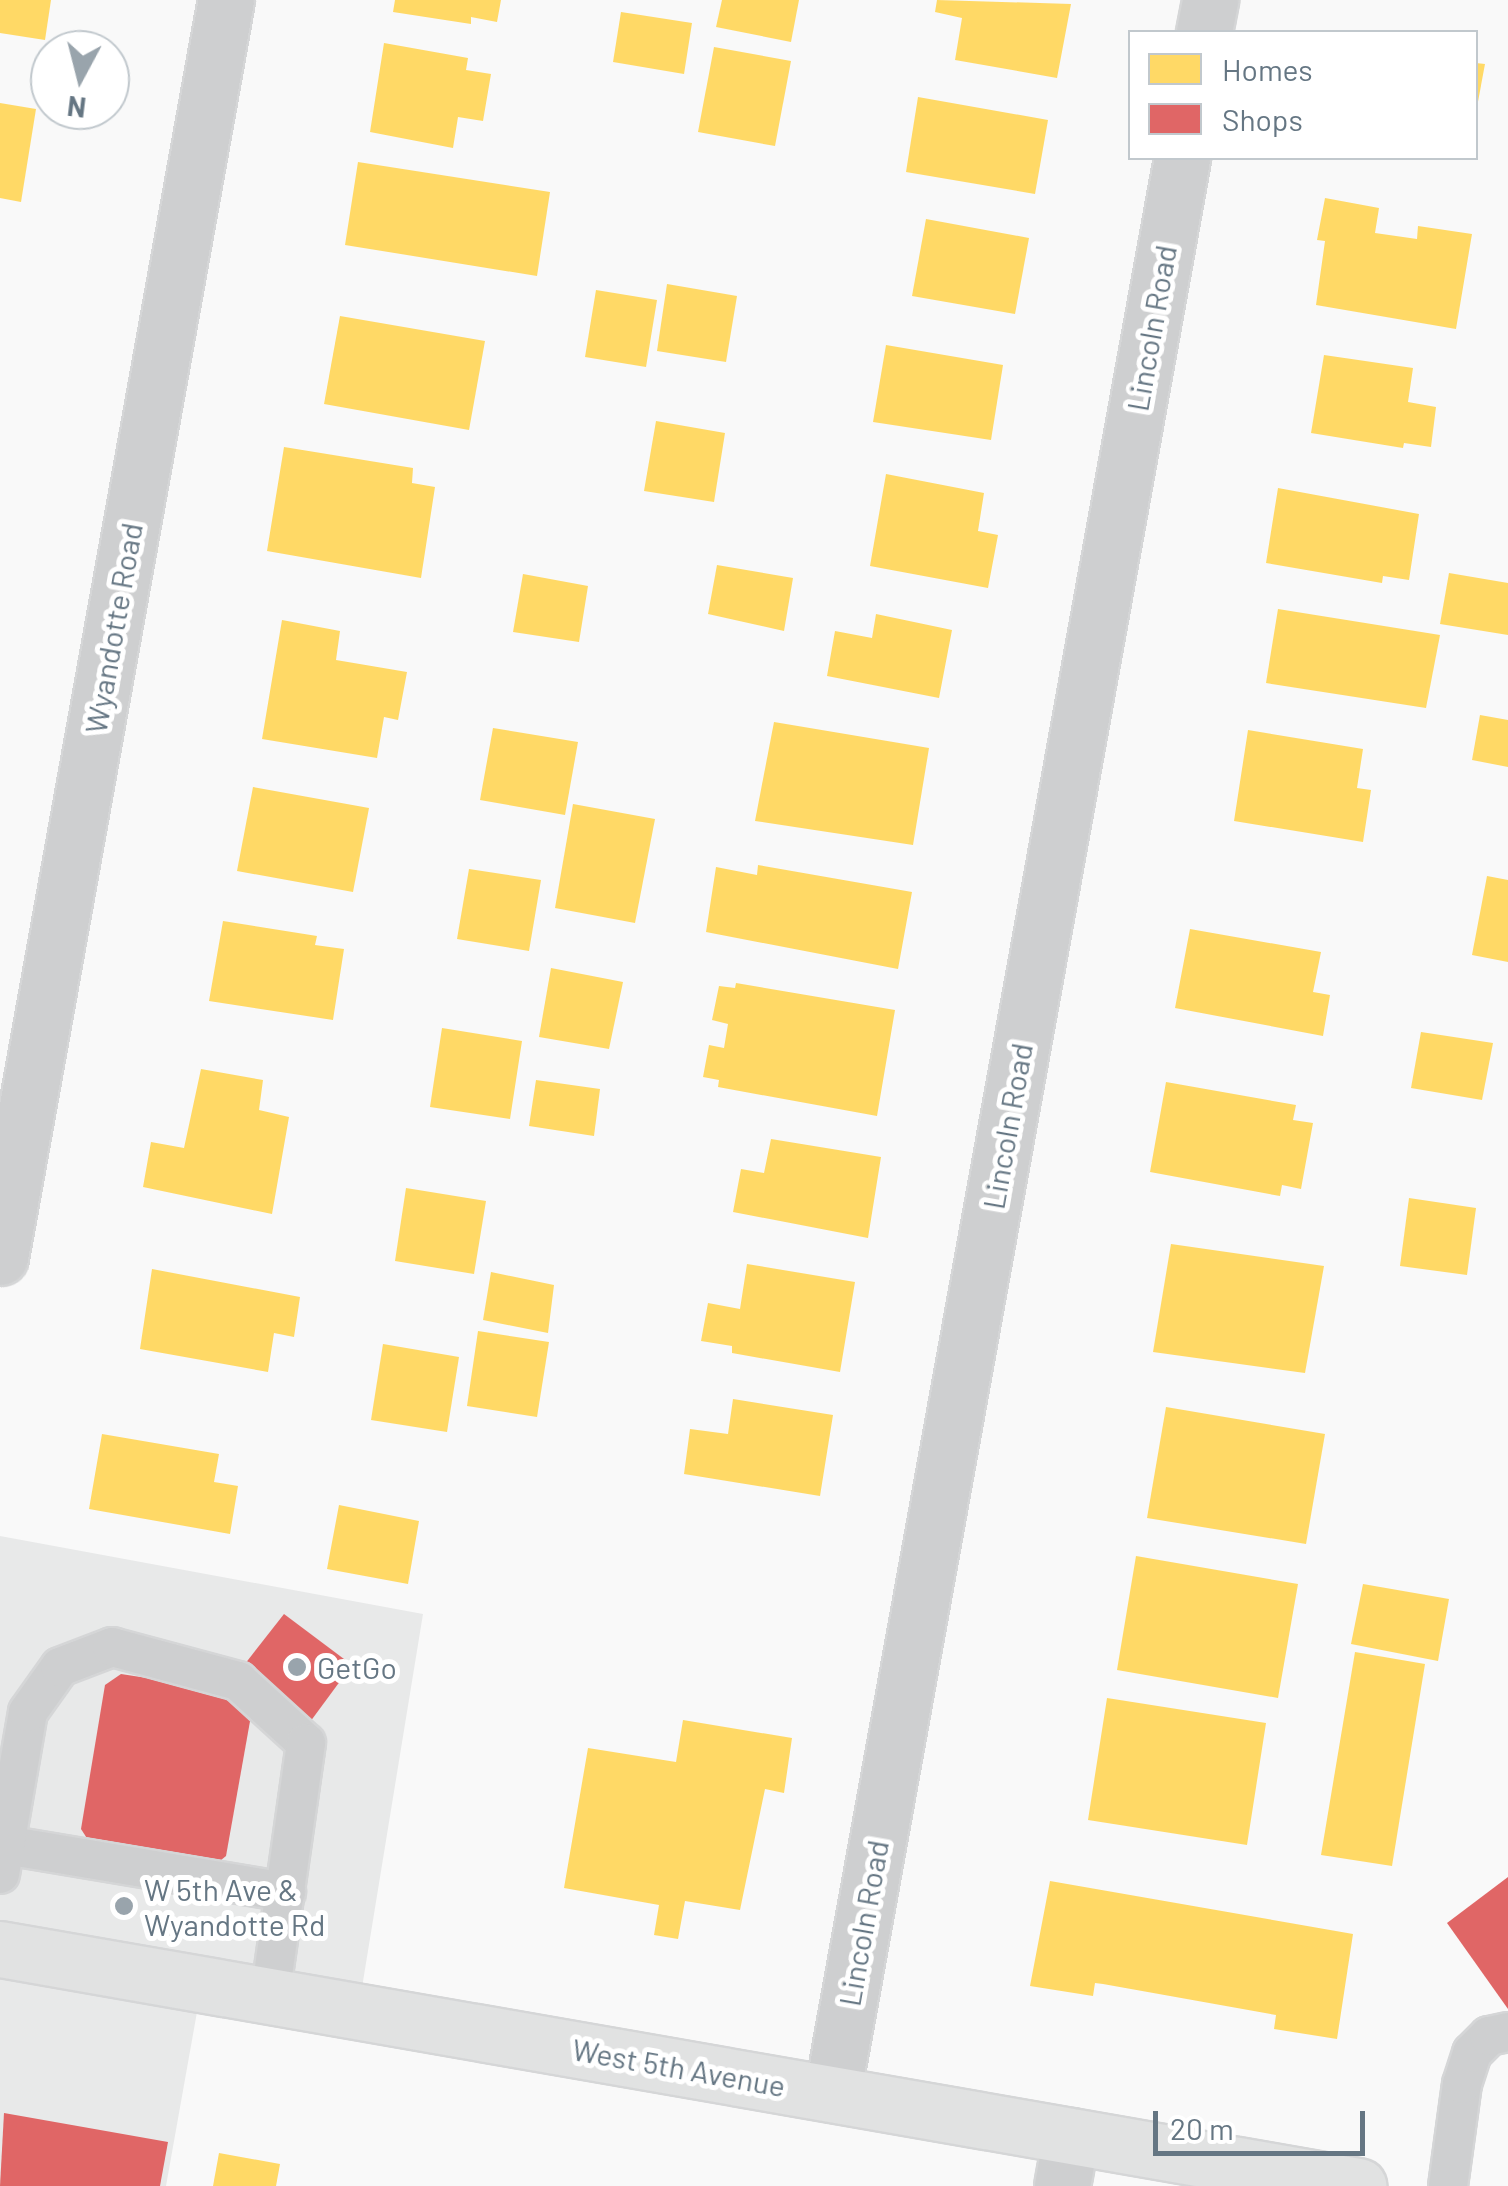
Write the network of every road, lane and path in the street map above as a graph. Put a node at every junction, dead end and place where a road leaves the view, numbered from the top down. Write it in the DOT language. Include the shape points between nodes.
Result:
graph roads {
  1 [pos="226,0"];
  2 [pos="1210,0"];
  3 [pos="1204,30"];
  4 [pos="1182,160"];
  5 [pos="0,1257"];
  6 [pos="8,1773"];
  7 [pos="2,1859"];
  8 [pos="286,1892"];
  9 [pos="0,1949"];
  10 [pos="270,1996"];
  11 [pos="1508,2032"];
  12 [pos="832,2094"];
  13 [pos="1066,2161"];
  14 [pos="1358,2186"];
  15 [pos="1448,2186"];
  1 -- 5 [label="street, Wyandotte Road"];
  2 -- 3 [label="street"];
  4 -- 12 [label="street, Lincoln Road"];
  6 -- 7 [label="lane"];
  6 -- 8 [label="lane" via="28,1712 60,1667 82,1656 112,1648 238,1681 306,1742"];
  7 -- 8 [label="lane"];
  8 -- 10 [label="lane"];
  9 -- 10 [label="main road, West 5th Avenue"];
  10 -- 12 [label="main road, West 5th Avenue"];
  11 -- 15 [label="lane" via="1489,2036 1472,2053"];
  12 -- 13 [label="main road, West 5th Avenue"];
  13 -- 14 [label="main road, West 5th Avenue"];
}
